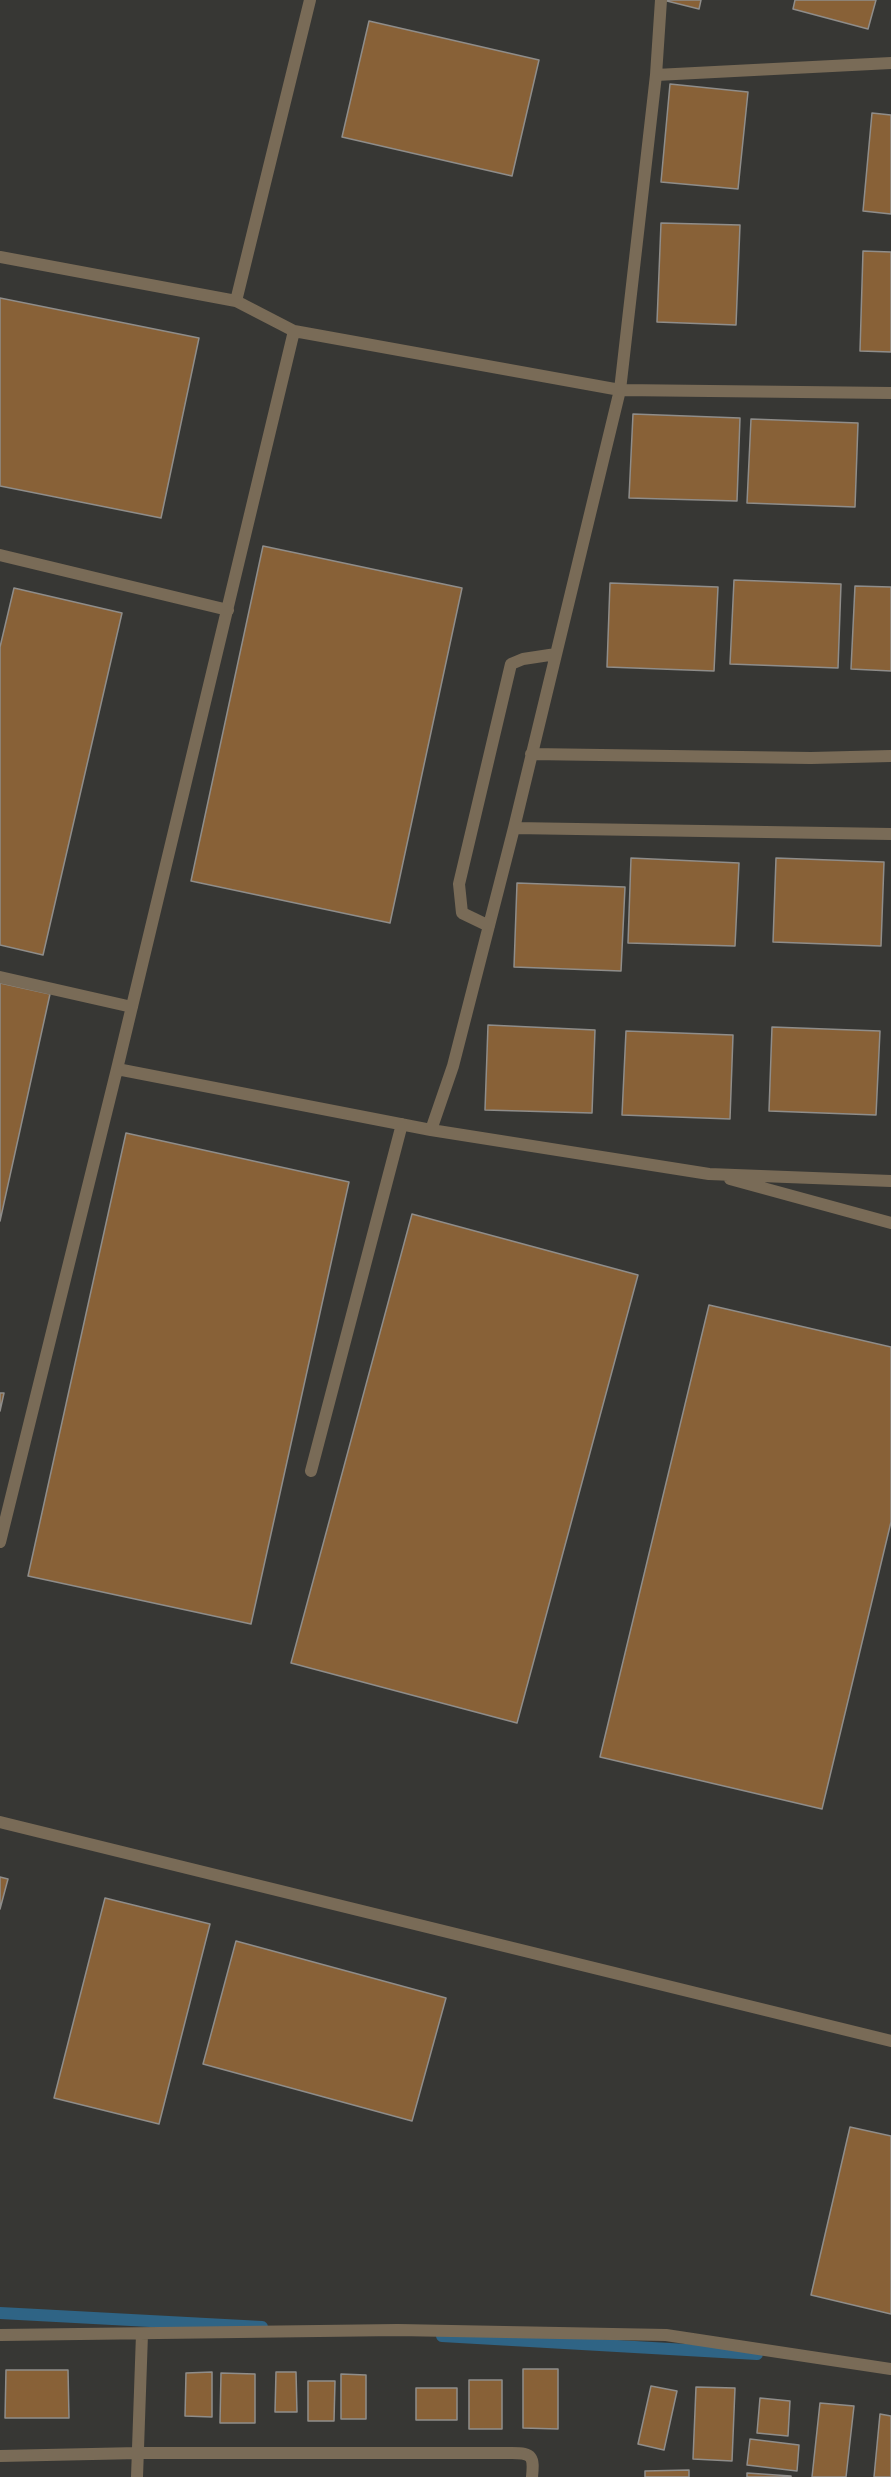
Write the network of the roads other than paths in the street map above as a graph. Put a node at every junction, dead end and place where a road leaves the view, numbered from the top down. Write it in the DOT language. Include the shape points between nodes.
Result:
graph roads {
  1 [pos="310,0"];
  2 [pos="661,0"];
  3 [pos="891,63"];
  4 [pos="656,75"];
  5 [pos="0,257"];
  6 [pos="236,301"];
  7 [pos="294,331"];
  8 [pos="620,390"];
  9 [pos="891,393"];
  10 [pos="0,555"];
  11 [pos="228,610"];
  12 [pos="556,654"];
  13 [pos="531,754"];
  14 [pos="891,756"];
  15 [pos="514,828"];
  16 [pos="891,834"];
  17 [pos="489,926"];
  18 [pos="0,977"];
  19 [pos="132,1007"];
  20 [pos="117,1069"];
  21 [pos="402,1124"];
  22 [pos="430,1130"];
  23 [pos="710,1174"];
  24 [pos="891,1181"];
  25 [pos="891,1223"];
  26 [pos="311,1471"];
  27 [pos="0,1542"];
  28 [pos="0,1822"];
  29 [pos="891,2041"];
  30 [pos="142,2334"];
  31 [pos="0,2335"];
  32 [pos="891,2369"];
  33 [pos="138,2453"];
  34 [pos="0,2456"];
  35 [pos="137,2477"];
  36 [pos="532,2477"];
  1 -- 6 [label="street"];
  2 -- 4 [label="street"];
  3 -- 4 [label="street"];
  4 -- 8 [label="street"];
  5 -- 6 [label="street"];
  6 -- 7 [label="street"];
  7 -- 8 [label="street"];
  7 -- 11 [label="street"];
  8 -- 9 [label="street"];
  8 -- 12 [label="street"];
  10 -- 11 [label="street"];
  11 -- 19 [label="street"];
  12 -- 13 [label="street"];
  12 -- 17 [label="street" via="516,661 509,676 459,884 462,913"];
  13 -- 14 [label="street"];
  13 -- 15 [label="street"];
  15 -- 16 [label="street"];
  15 -- 17 [label="street"];
  17 -- 22 [label="street" via="453,1066"];
  18 -- 19 [label="street"];
  19 -- 20 [label="street"];
  20 -- 21 [label="street"];
  20 -- 27 [label="street"];
  21 -- 22 [label="street"];
  21 -- 26 [label="street"];
  22 -- 23 [label="street"];
  23 -- 24 [label="street"];
  23 -- 25 [label="street"];
  28 -- 29 [label="street"];
  30 -- 31 [label="street"];
  30 -- 32 [label="street" via="398,2330 666,2335"];
  30 -- 33 [label="street"];
  33 -- 34 [label="street"];
  33 -- 35 [label="street"];
  33 -- 36 [label="street" via="525,2453 533,2462"];
}
